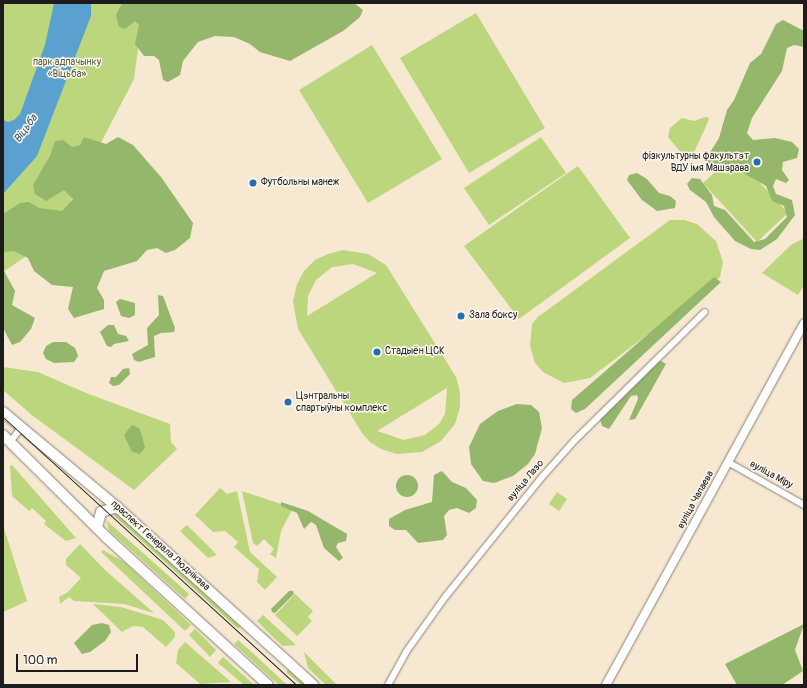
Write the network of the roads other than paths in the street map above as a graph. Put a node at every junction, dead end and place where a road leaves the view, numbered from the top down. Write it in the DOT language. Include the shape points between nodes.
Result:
graph roads {
  1 [pos="705,312"];
  2 [pos="804,324"];
  3 [pos="3,412"];
  4 [pos="21,428"];
  5 [pos="6,438"];
  6 [pos="728,462"];
  7 [pos="804,505"];
  8 [pos="117,507"];
  9 [pos="97,527"];
  10 [pos="267,685"];
  11 [pos="313,685"];
  12 [pos="388,685"];
  13 [pos="606,685"];
  1 -- 12 [label="street, вуліца Лазо" via="575,440 543,476 446,596 406,652"];
  2 -- 6 [label="street, вуліца Чапаева"];
  3 -- 4 [label="main road, праспект Генерала Люднікава"];
  4 -- 5 [label="street"];
  4 -- 8 [label="main road, праспект Генерала Люднікава"];
  5 -- 9 [label="main road"];
  6 -- 7 [label="street, вуліца Міру"];
  6 -- 13 [label="street, вуліца Чапаева"];
  8 -- 9 [label="main road" via="101,512"];
  8 -- 11 [label="main road, праспект Генерала Люднікава"];
  9 -- 10 [label="main road"];
}
